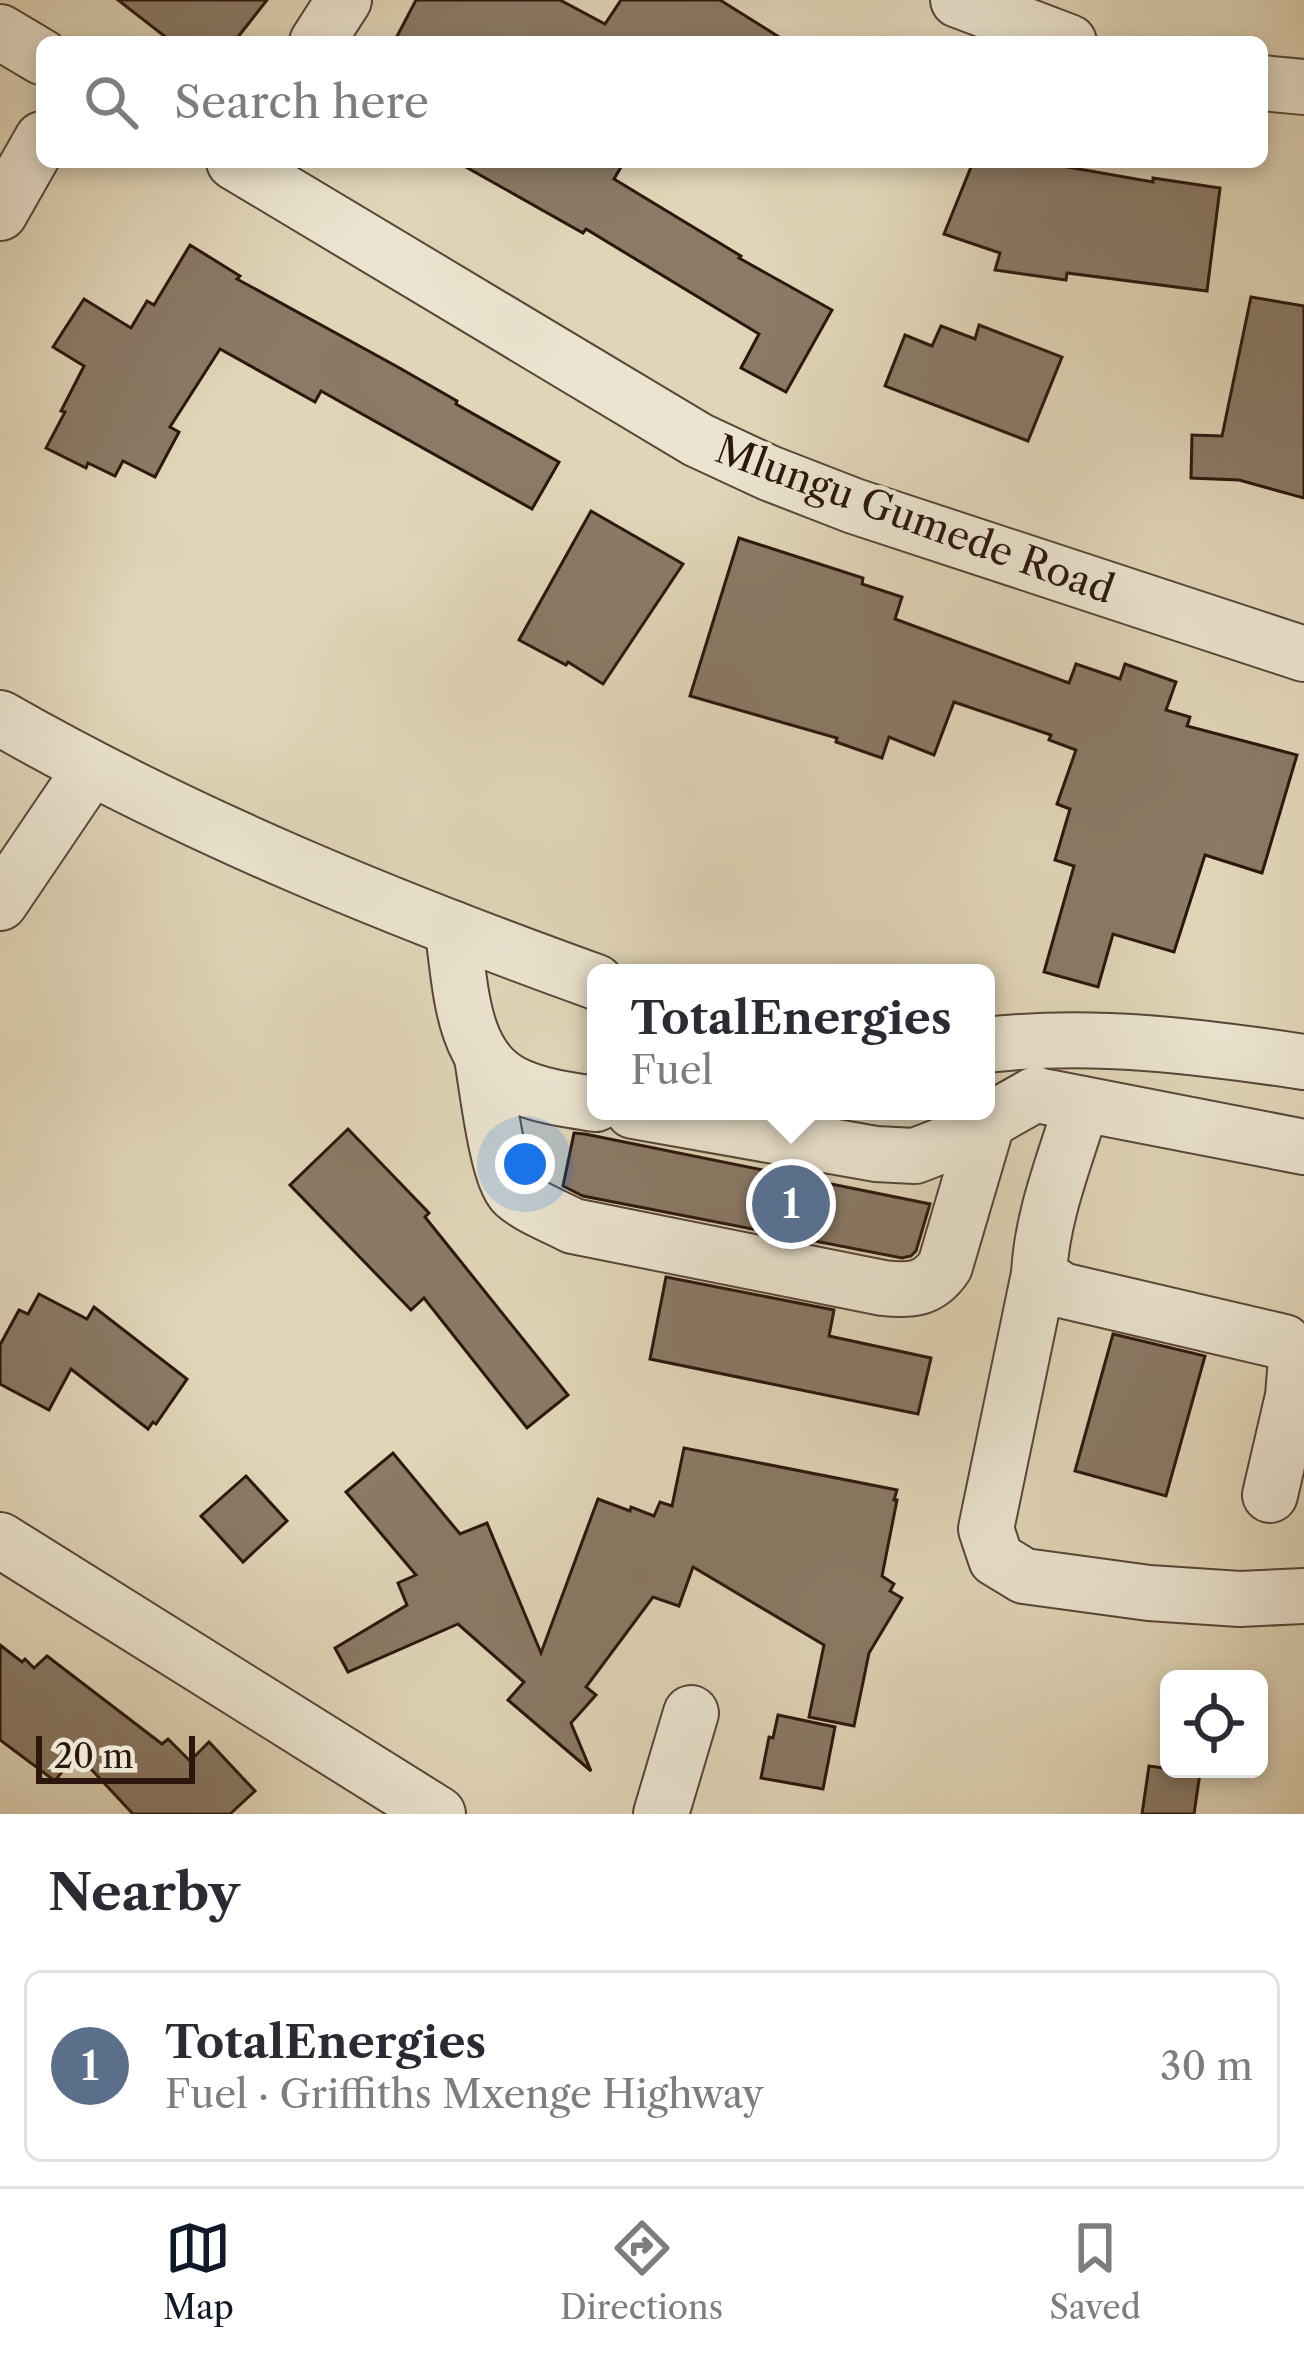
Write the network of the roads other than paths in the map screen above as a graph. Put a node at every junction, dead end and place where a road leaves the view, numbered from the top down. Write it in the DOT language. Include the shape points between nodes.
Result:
graph roads {
  1 [pos="344,0"];
  2 [pos="958,0"];
  3 [pos="0,32"];
  4 [pos="321,36"];
  5 [pos="1053,36"];
  6 [pos="36,53"];
  7 [pos="1268,84"];
  8 [pos="1304,87"];
  9 [pos="36,150"];
  10 [pos="245,168"];
  11 [pos="0,213"];
  12 [pos="1304,654"];
  13 [pos="0,718"];
  14 [pos="90,770"];
  15 [pos="0,903"];
  16 [pos="452,928"];
  17 [pos="587,979"];
  18 [pos="995,1044"];
  19 [pos="482,1058"];
  20 [pos="1304,1062"];
  21 [pos="1023,1101"];
  22 [pos="587,1103"];
  23 [pos="995,1117"];
  24 [pos="684,1120"];
  25 [pos="990,1120"];
  26 [pos="1304,1147"];
  27 [pos="1039,1274"];
  28 [pos="1270,1495"];
  29 [pos="0,1540"];
  30 [pos="1304,1596"];
  31 [pos="691,1713"];
  32 [pos="438,1814"];
  33 [pos="661,1814"];
  1 -- 4 [label="street"];
  2 -- 5 [label="street"];
  3 -- 6 [label="street"];
  7 -- 8 [label="street"];
  9 -- 11 [label="street"];
  10 -- 12 [label="street, Mlungu Gumede Road" via="716,448 854,506"];
  13 -- 14 [label="street"];
  14 -- 15 [label="street"];
  14 -- 16 [label="street"];
  16 -- 17 [label="street"];
  16 -- 19 [label="street" via="468,1027"];
  18 -- 20 [label="street" via="1127,1040"];
  19 -- 21 [label="street" via="511,1191 539,1209 573,1226 903,1290 935,1281 946,1266"];
  19 -- 22 [label="street" via="510,1083"];
  21 -- 23 [label="street"];
  21 -- 26 [label="street"];
  21 -- 27 [label="street" via="1047,1217"];
  24 -- 25 [label="street" via="915,1156"];
  27 -- 28 [label="street" via="1061,1290 1284,1342 1296,1358 1293,1396"];
  27 -- 30 [label="street" via="986,1529 996,1559 1024,1576 1149,1593"];
  29 -- 32 [label="street"];
  31 -- 33 [label="street"];
}
